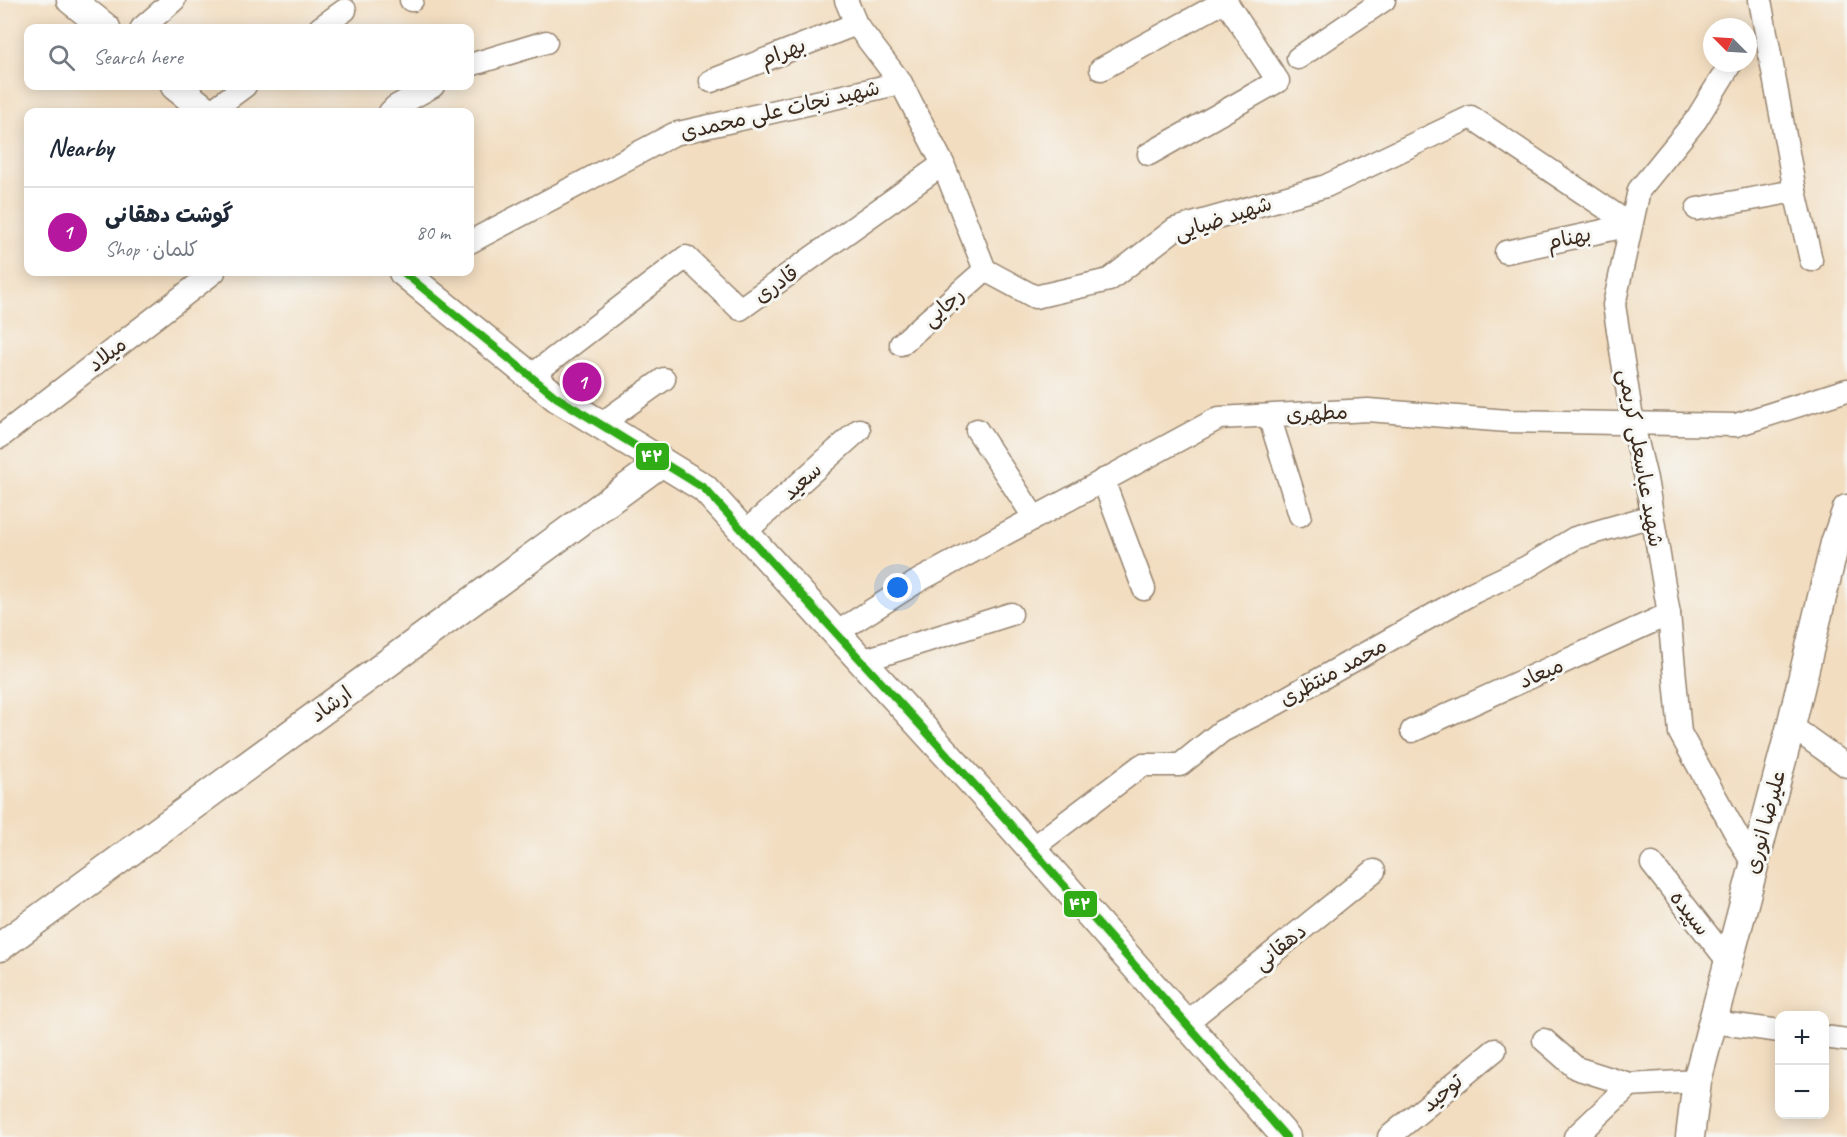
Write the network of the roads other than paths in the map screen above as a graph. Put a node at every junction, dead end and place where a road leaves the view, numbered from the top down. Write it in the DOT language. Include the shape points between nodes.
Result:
graph roads {
  1 [pos="71,0"];
  2 [pos="174,0"];
  3 [pos="846,0"];
  4 [pos="1225,0"];
  5 [pos="1384,0"];
  6 [pos="1761,6"];
  7 [pos="345,10"];
  8 [pos="100,24"];
  9 [pos="147,24"];
  10 [pos="326,24"];
  11 [pos="856,24"];
  12 [pos="546,42"];
  13 [pos="1298,58"];
  14 [pos="474,64"];
  15 [pos="1101,69"];
  16 [pos="1725,72"];
  17 [pos="711,81"];
  18 [pos="901,83"];
  19 [pos="180,90"];
  20 [pos="239,90"];
  21 [pos="426,90"];
  22 [pos="204,108"];
  23 [pos="215,108"];
  24 [pos="394,108"];
  25 [pos="1149,154"];
  26 [pos="943,164"];
  27 [pos="1794,191"];
  28 [pos="1697,209"];
  29 [pos="1631,225"];
  30 [pos="474,241"];
  31 [pos="1506,252"];
  32 [pos="1811,260"];
  33 [pos="985,270"];
  34 [pos="209,276"];
  35 [pos="412,276"];
  36 [pos="902,344"];
  37 [pos="531,376"];
  38 [pos="664,379"];
  39 [pos="1847,390"];
  40 [pos="1269,416"];
  41 [pos="601,424"];
  42 [pos="1633,425"];
  43 [pos="859,430"];
  44 [pos="977,430"];
  45 [pos="0,437"];
  46 [pos="662,462"];
  47 [pos="1103,480"];
  48 [pos="1847,509"];
  49 [pos="1300,515"];
  50 [pos="1652,516"];
  51 [pos="1034,518"];
  52 [pos="745,532"];
  53 [pos="1144,589"];
  54 [pos="1011,614"];
  55 [pos="1669,614"];
  56 [pos="836,633"];
  57 [pos="862,661"];
  58 [pos="1791,726"];
  59 [pos="1412,731"];
  60 [pos="1847,766"];
  61 [pos="1032,849"];
  62 [pos="1652,864"];
  63 [pos="1754,866"];
  64 [pos="1374,871"];
  65 [pos="0,947"];
  66 [pos="1728,961"];
  67 [pos="1713,1022"];
  68 [pos="1185,1023"];
  69 [pos="1775,1030"];
  70 [pos="1829,1038"];
  71 [pos="1544,1040"];
  72 [pos="1847,1040"];
  73 [pos="1495,1050"];
  74 [pos="1697,1081"];
  75 [pos="1630,1085"];
  76 [pos="1286,1137"];
  77 [pos="1389,1137"];
  78 [pos="1575,1137"];
  79 [pos="1690,1137"];
  1 -- 8 [label="street"];
  2 -- 9 [label="street"];
  3 -- 11 [label="street"];
  4 -- 15 [label="street"];
  4 -- 25 [label="street" via="1278,81"];
  5 -- 13 [label="street"];
  6 -- 27 [label="street"];
  7 -- 10 [label="street"];
  11 -- 17 [label="street, بهرام"];
  11 -- 18 [label="street"];
  12 -- 14 [label="street"];
  16 -- 29 [label="street, شهید عباسعلی کریمی" via="1696,120 1639,190"];
  18 -- 26 [label="street"];
  18 -- 30 [label="street, شهید نجات علی محمدی" via="674,134"];
  19 -- 22 [label="street"];
  20 -- 23 [label="street"];
  21 -- 24 [label="street"];
  26 -- 33 [label="street"];
  26 -- 37 [label="street, قادری" via="740,309 686,257"];
  27 -- 28 [label="street"];
  27 -- 32 [label="street"];
  29 -- 31 [label="street, بهنام"];
  29 -- 33 [label="street, شهید ضیایی" via="1471,117 1326,186 1175,229 1109,280 1035,297"];
  29 -- 42 [label="street, شهید عباسعلی کریمی" via="1614,305"];
  33 -- 36 [label="street, رجایی"];
  34 -- 45 [label="street, میلاد"];
  35 -- 37 [label="street"];
  37 -- 41 [label="street" via="556,397"];
  38 -- 41 [label="street"];
  39 -- 42 [label="street, مطهری" via="1736,425"];
  40 -- 42 [label="street, مطهری" via="1368,410 1508,421"];
  40 -- 47 [label="street, مطهری" via="1219,418"];
  40 -- 49 [label="street"];
  41 -- 46 [label="street"];
  42 -- 50 [label="street, شهید عباسعلی کریمی"];
  43 -- 52 [label="street, سعید"];
  44 -- 51 [label="street"];
  46 -- 52 [label="street" via="704,488"];
  46 -- 65 [label="street, ارشاد"];
  47 -- 51 [label="street, مطهری"];
  47 -- 53 [label="street"];
  48 -- 58 [label="street, علیرضا انوری" via="1835,543"];
  50 -- 55 [label="street, شهید عباسعلی کریمی"];
  50 -- 61 [label="street, محمد منتظری" via="1575,538 1222,731 1180,765 1142,765"];
  51 -- 56 [label="street, مطهری" via="918,581"];
  52 -- 56 [label="street"];
  54 -- 57 [label="street"];
  55 -- 59 [label="street, میعاد"];
  55 -- 63 [label="street, شهید عباسعلی کریمی" via="1680,733"];
  56 -- 57 [label="street"];
  57 -- 61 [label="street"];
  58 -- 60 [label="street"];
  58 -- 63 [label="street, علیرضا انوری"];
  61 -- 68 [label="street"];
  62 -- 66 [label="street, سپیده"];
  63 -- 66 [label="street, علیرضا انوری"];
  64 -- 68 [label="street, دهقانی"];
  66 -- 67 [label="street, علیرضا انوری"];
  67 -- 69 [label="street"];
  67 -- 74 [label="street, علیرضا انوری"];
  68 -- 76 [label="street"];
  70 -- 72 [label="street"];
  71 -- 75 [label="street" via="1576,1068"];
  73 -- 77 [label="street, توحید"];
  74 -- 75 [label="street"];
  74 -- 79 [label="street, علیرضا انوری"];
  75 -- 78 [label="street"];
}
